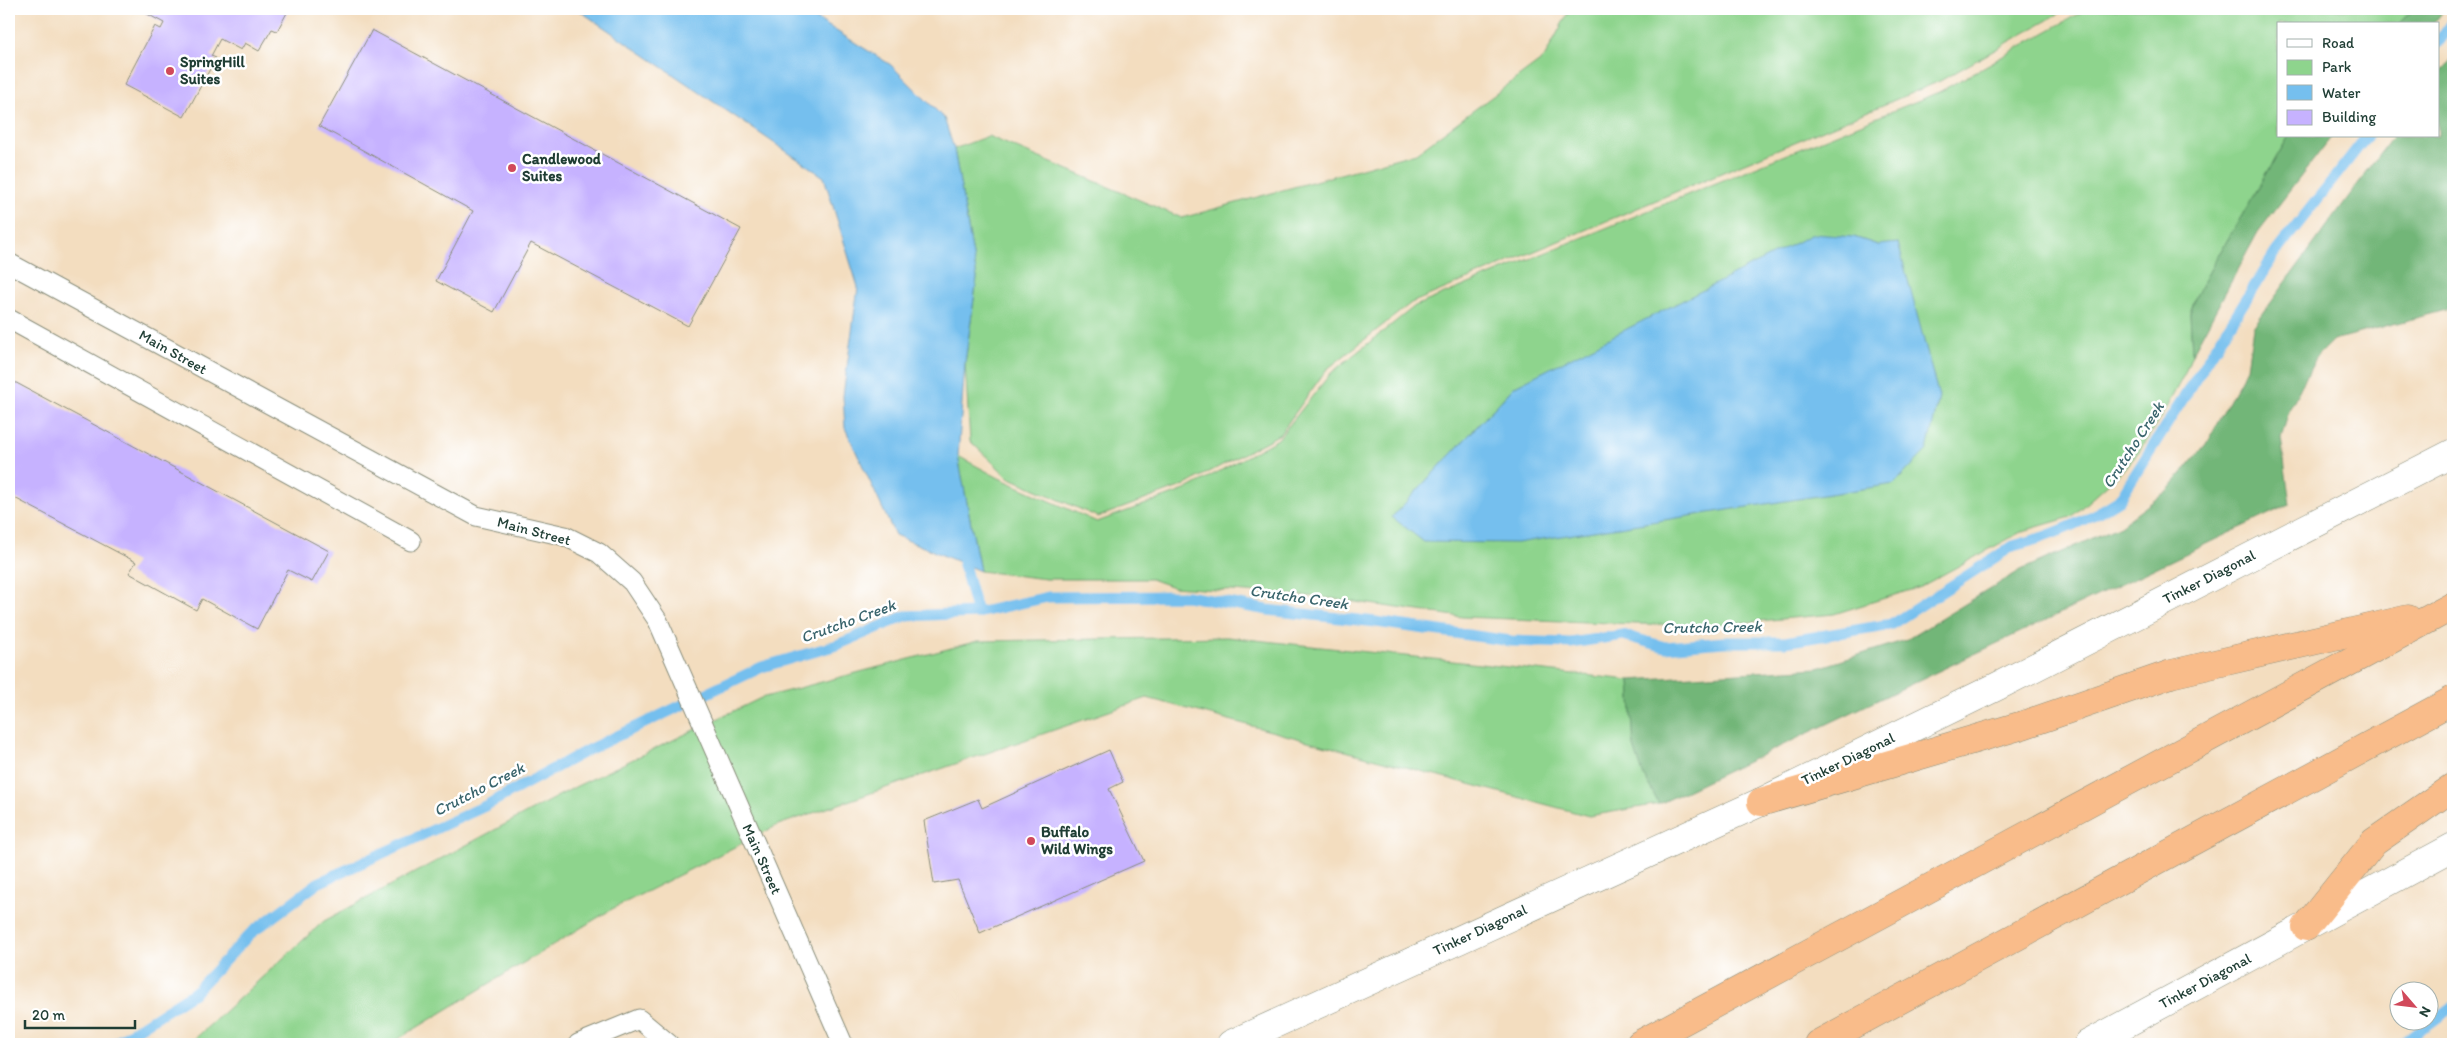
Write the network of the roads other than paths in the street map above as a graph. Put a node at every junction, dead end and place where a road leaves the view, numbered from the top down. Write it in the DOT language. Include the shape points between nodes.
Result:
graph roads {
  1 [pos="9,263"];
  2 [pos="9,319"];
  3 [pos="2453,453"];
  4 [pos="411,542"];
  5 [pos="2448,609"];
  6 [pos="2453,700"];
  7 [pos="2453,787"];
  8 [pos="1761,802"];
  9 [pos="2453,847"];
  10 [pos="2306,926"];
  11 [pos="578,1044"];
  12 [pos="669,1044"];
  13 [pos="842,1044"];
  14 [pos="1231,1044"];
  15 [pos="1640,1044"];
  16 [pos="1818,1044"];
  17 [pos="2088,1044"];
  1 -- 13 [label="lane, Main Street" via="476,516 564,536 599,552 632,582 658,621"];
  2 -- 4 [label="lane"];
  3 -- 8 [label="street, Tinker Diagonal" via="1998,686"];
  5 -- 8 [label="highway" via="2171,674 2023,725"];
  5 -- 15 [label="highway"];
  6 -- 16 [label="highway"];
  7 -- 10 [label="highway" via="2374,842"];
  8 -- 14 [label="street, Tinker Diagonal"];
  9 -- 10 [label="street, Tinker Diagonal"];
  10 -- 17 [label="street, Tinker Diagonal"];
  11 -- 12 [label="lane" via="639,1019"];
}
